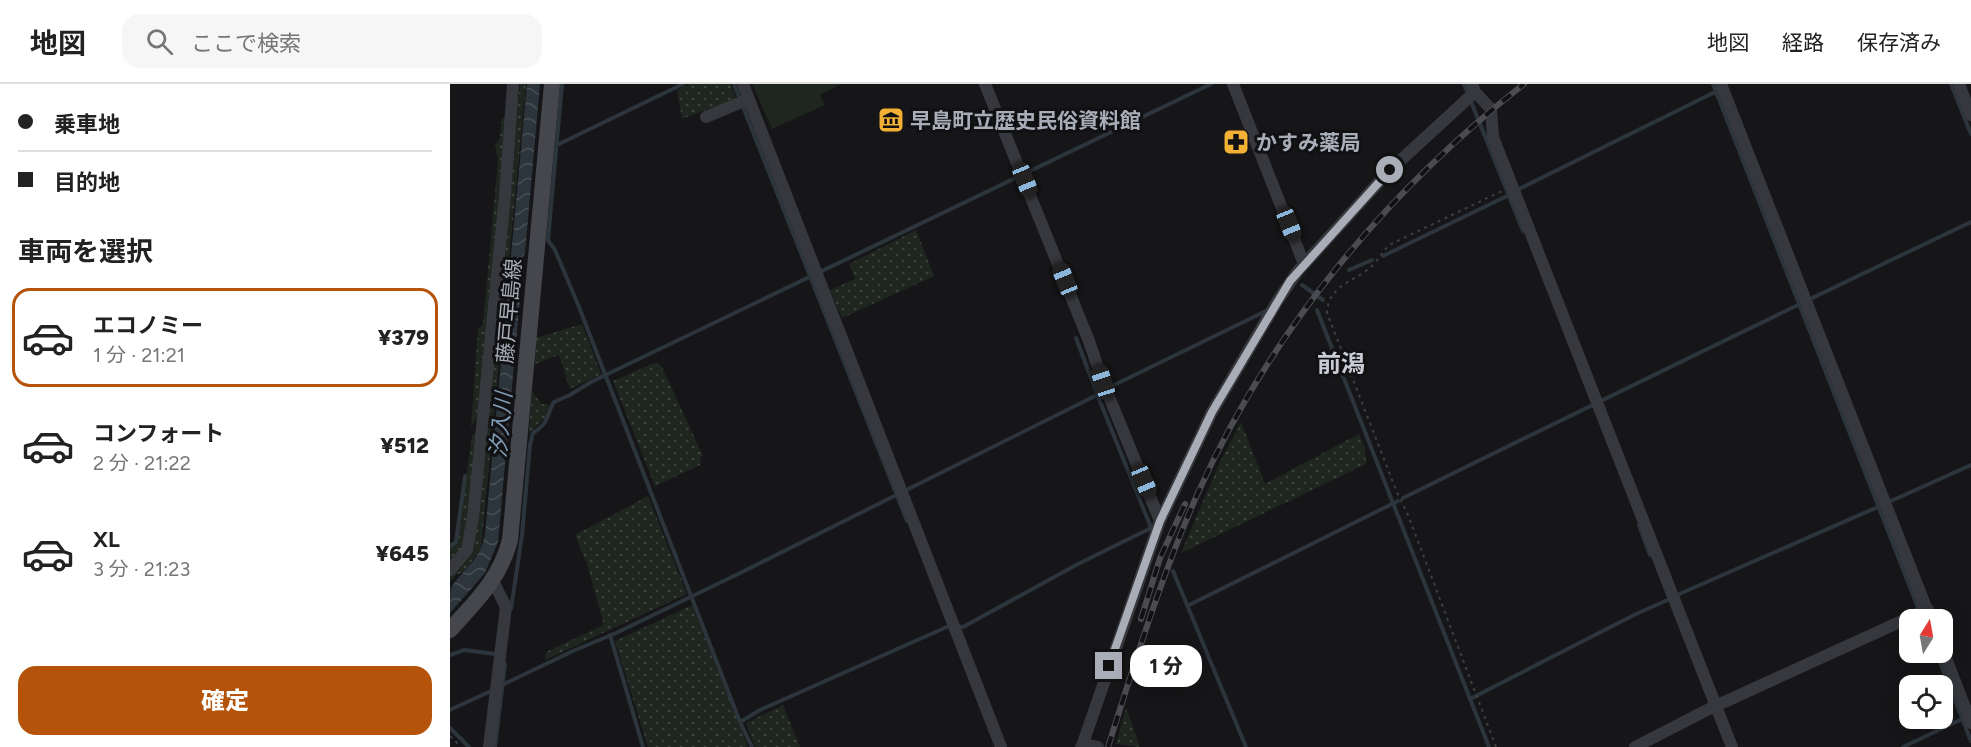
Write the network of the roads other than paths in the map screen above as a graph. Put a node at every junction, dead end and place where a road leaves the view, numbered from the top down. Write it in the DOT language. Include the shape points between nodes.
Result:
graph roads {
  1 [pos="513,84"];
  2 [pos="552,84"];
  3 [pos="743,84"];
  4 [pos="985,84"];
  5 [pos="1233,84"];
  6 [pos="1959,84"];
  7 [pos="1722,87"];
  8 [pos="1471,93"];
  9 [pos="744,101"];
  10 [pos="1971,115"];
  11 [pos="706,117"];
  12 [pos="1301,267"];
  13 [pos="1160,521"];
  14 [pos="450,570"];
  15 [pos="493,581"];
  16 [pos="1928,609"];
  17 [pos="1899,627"];
  18 [pos="450,630"];
  19 [pos="1948,663"];
  20 [pos="1713,707"];
  21 [pos="1971,723"];
  22 [pos="489,747"];
  23 [pos="1001,747"];
  24 [pos="1082,747"];
  25 [pos="1098,747"];
  26 [pos="1635,747"];
  27 [pos="1732,747"];
  1 -- 14 [label="street" via="473,519 467,550"];
  2 -- 15 [label="main road, 藤戸早島線" via="510,540 505,560"];
  3 -- 9 [label="street"];
  4 -- 13 [label="street"];
  5 -- 12 [label="street"];
  6 -- 10 [label="street"];
  7 -- 16 [label="street"];
  8 -- 12 [label="street" via="1390,170"];
  8 -- 20 [label="street" via="1491,110 1493,137 1599,403"];
  9 -- 11 [label="street"];
  9 -- 23 [label="street" via="817,274"];
  12 -- 13 [label="street" via="1212,412"];
  13 -- 24 [label="street"];
  15 -- 18 [label="main road, 藤戸早島線"];
  15 -- 22 [label="street" via="506,607"];
  17 -- 20 [label="street"];
  19 -- 21 [label="street"];
  20 -- 26 [label="street"];
  20 -- 27 [label="street"];
  24 -- 25 [label="street"];
}
